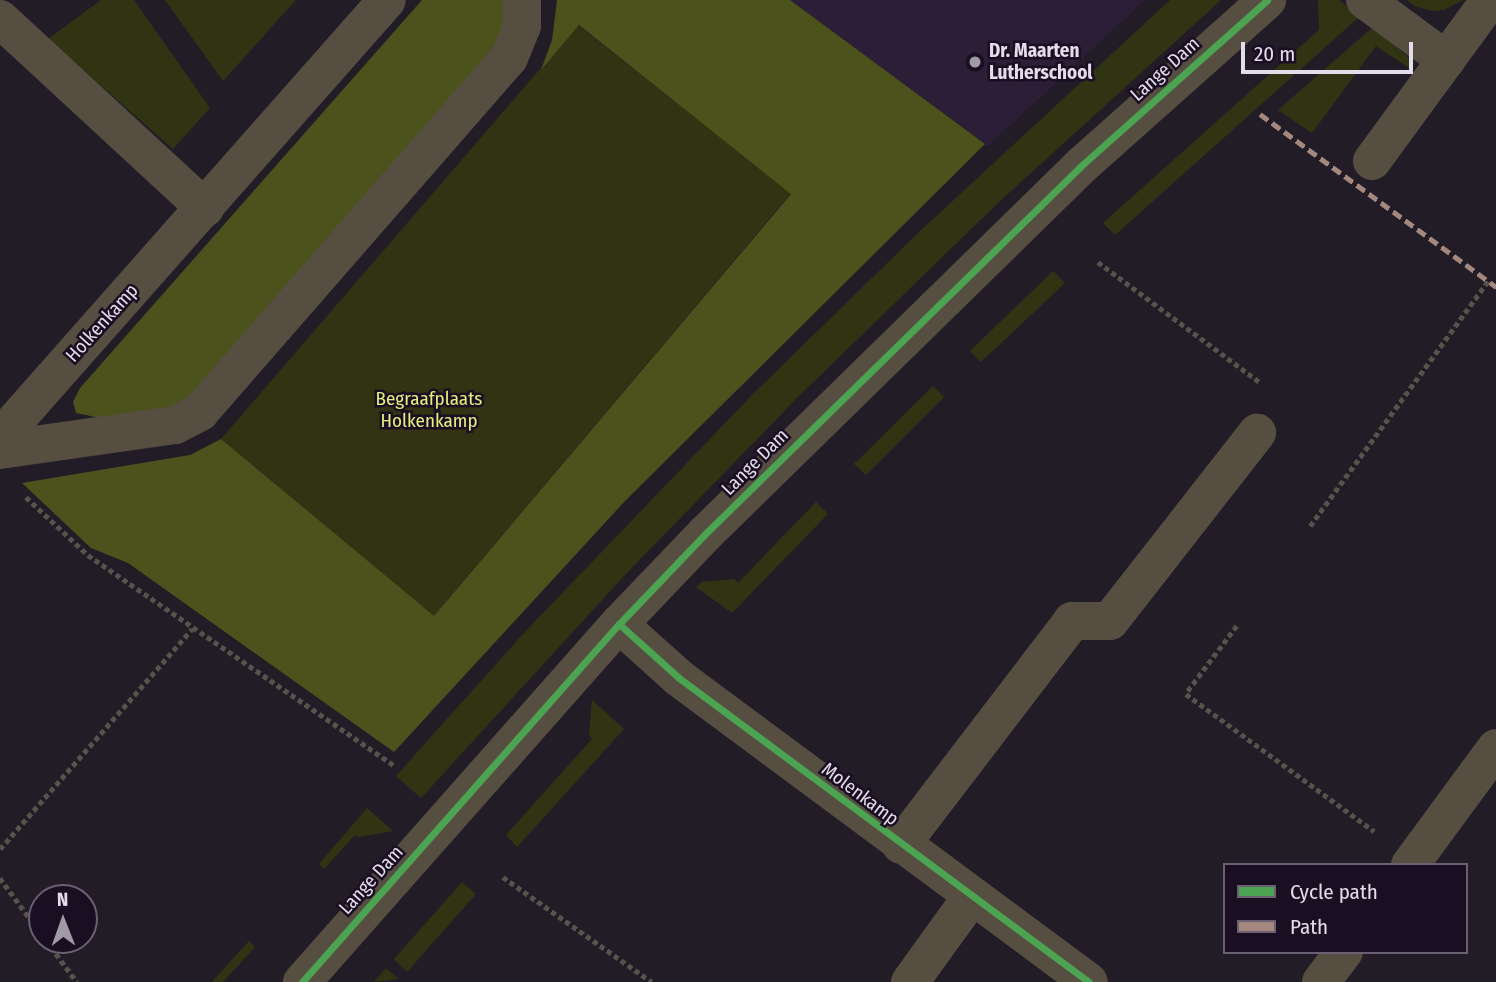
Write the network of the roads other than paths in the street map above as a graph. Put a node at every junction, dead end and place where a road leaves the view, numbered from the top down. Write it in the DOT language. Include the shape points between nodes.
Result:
graph roads {
  1 [pos="387,0"];
  2 [pos="522,0"];
  3 [pos="1267,0"];
  4 [pos="1365,0"];
  5 [pos="1490,0"];
  6 [pos="0,19"];
  7 [pos="1446,60"];
  8 [pos="1372,161"];
  9 [pos="205,208"];
  10 [pos="1256,433"];
  11 [pos="0,438"];
  12 [pos="0,450"];
  13 [pos="620,624"];
  14 [pos="1496,748"];
  15 [pos="901,845"];
  16 [pos="1412,862"];
  17 [pos="972,896"];
  18 [pos="1342,954"];
  19 [pos="302,982"];
  20 [pos="910,982"];
  21 [pos="1089,982"];
  22 [pos="1321,982"];
  1 -- 9 [label="street, Holkenkamp"];
  2 -- 12 [label="street" via="522,26 509,58 200,412 175,425"];
  3 -- 13 [label="street, Lange Dam" via="965,277"];
  4 -- 7 [label="street"];
  5 -- 7 [label="street"];
  6 -- 9 [label="street"];
  7 -- 8 [label="street"];
  9 -- 11 [label="street, Holkenkamp"];
  10 -- 15 [label="street" via="1111,621 1072,621"];
  13 -- 15 [label="street, Molenkamp" via="680,678"];
  13 -- 19 [label="street, Lange Dam"];
  14 -- 16 [label="street"];
  15 -- 17 [label="street, Molenkamp"];
  17 -- 20 [label="street"];
  17 -- 21 [label="street, Molenkamp"];
  18 -- 22 [label="street"];
}
